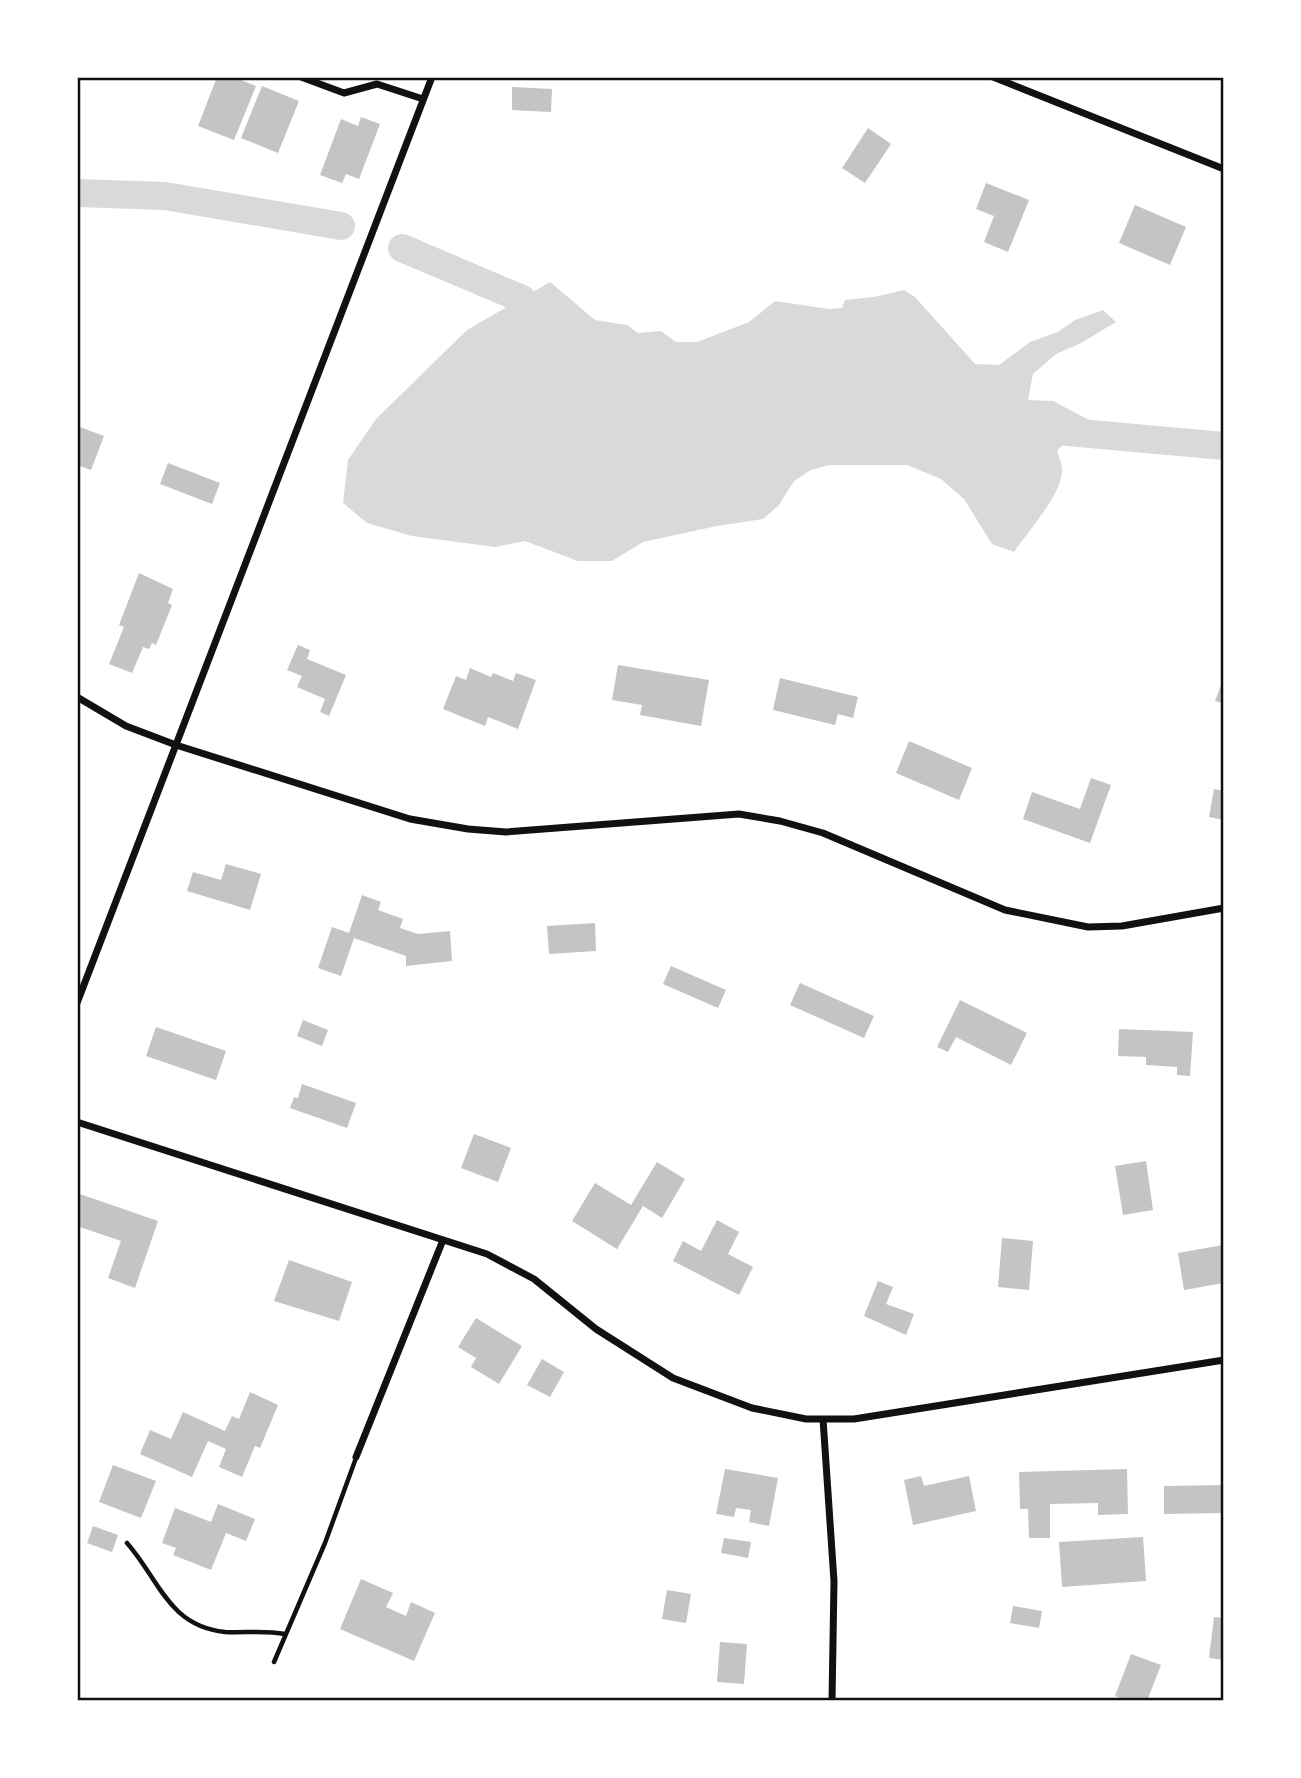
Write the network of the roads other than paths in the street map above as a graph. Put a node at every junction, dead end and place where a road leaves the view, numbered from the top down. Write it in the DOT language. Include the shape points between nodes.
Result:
graph roads {
  1 [pos="301,77"];
  2 [pos="432,77"];
  3 [pos="993,77"];
  4 [pos="375,81"];
  5 [pos="423,99"];
  6 [pos="1224,169"];
  7 [pos="77,697"];
  8 [pos="176,745"];
  9 [pos="1224,908"];
  10 [pos="77,1003"];
  11 [pos="77,1122"];
  12 [pos="443,1240"];
  13 [pos="1224,1360"];
  14 [pos="823,1419"];
  15 [pos="356,1457"];
  16 [pos="127,1543"];
  17 [pos="285,1634"];
  18 [pos="274,1662"];
  19 [pos="832,1701"];
  1 -- 4 [label="street" via="344,93"];
  2 -- 5 [label="street"];
  3 -- 6 [label="street"];
  4 -- 5 [label="street"];
  5 -- 8 [label="street"];
  7 -- 8 [label="street" via="126,726"];
  8 -- 9 [label="street" via="410,818 468,829 506,832 739,814 780,821 867,850 1005,910 1088,927 1122,926"];
  8 -- 10 [label="street"];
  11 -- 12 [label="street"];
  12 -- 14 [label="street" via="487,1254 534,1279 596,1329 673,1378 752,1408"];
  12 -- 15 [label="street"];
  13 -- 14 [label="street" via="854,1419"];
  14 -- 19 [label="street" via="834,1581"];
  15 -- 17 [label="lane"];
  16 -- 17 [label="lane" via="180,1616 224,1632"];
  17 -- 18 [label="lane"];
}
